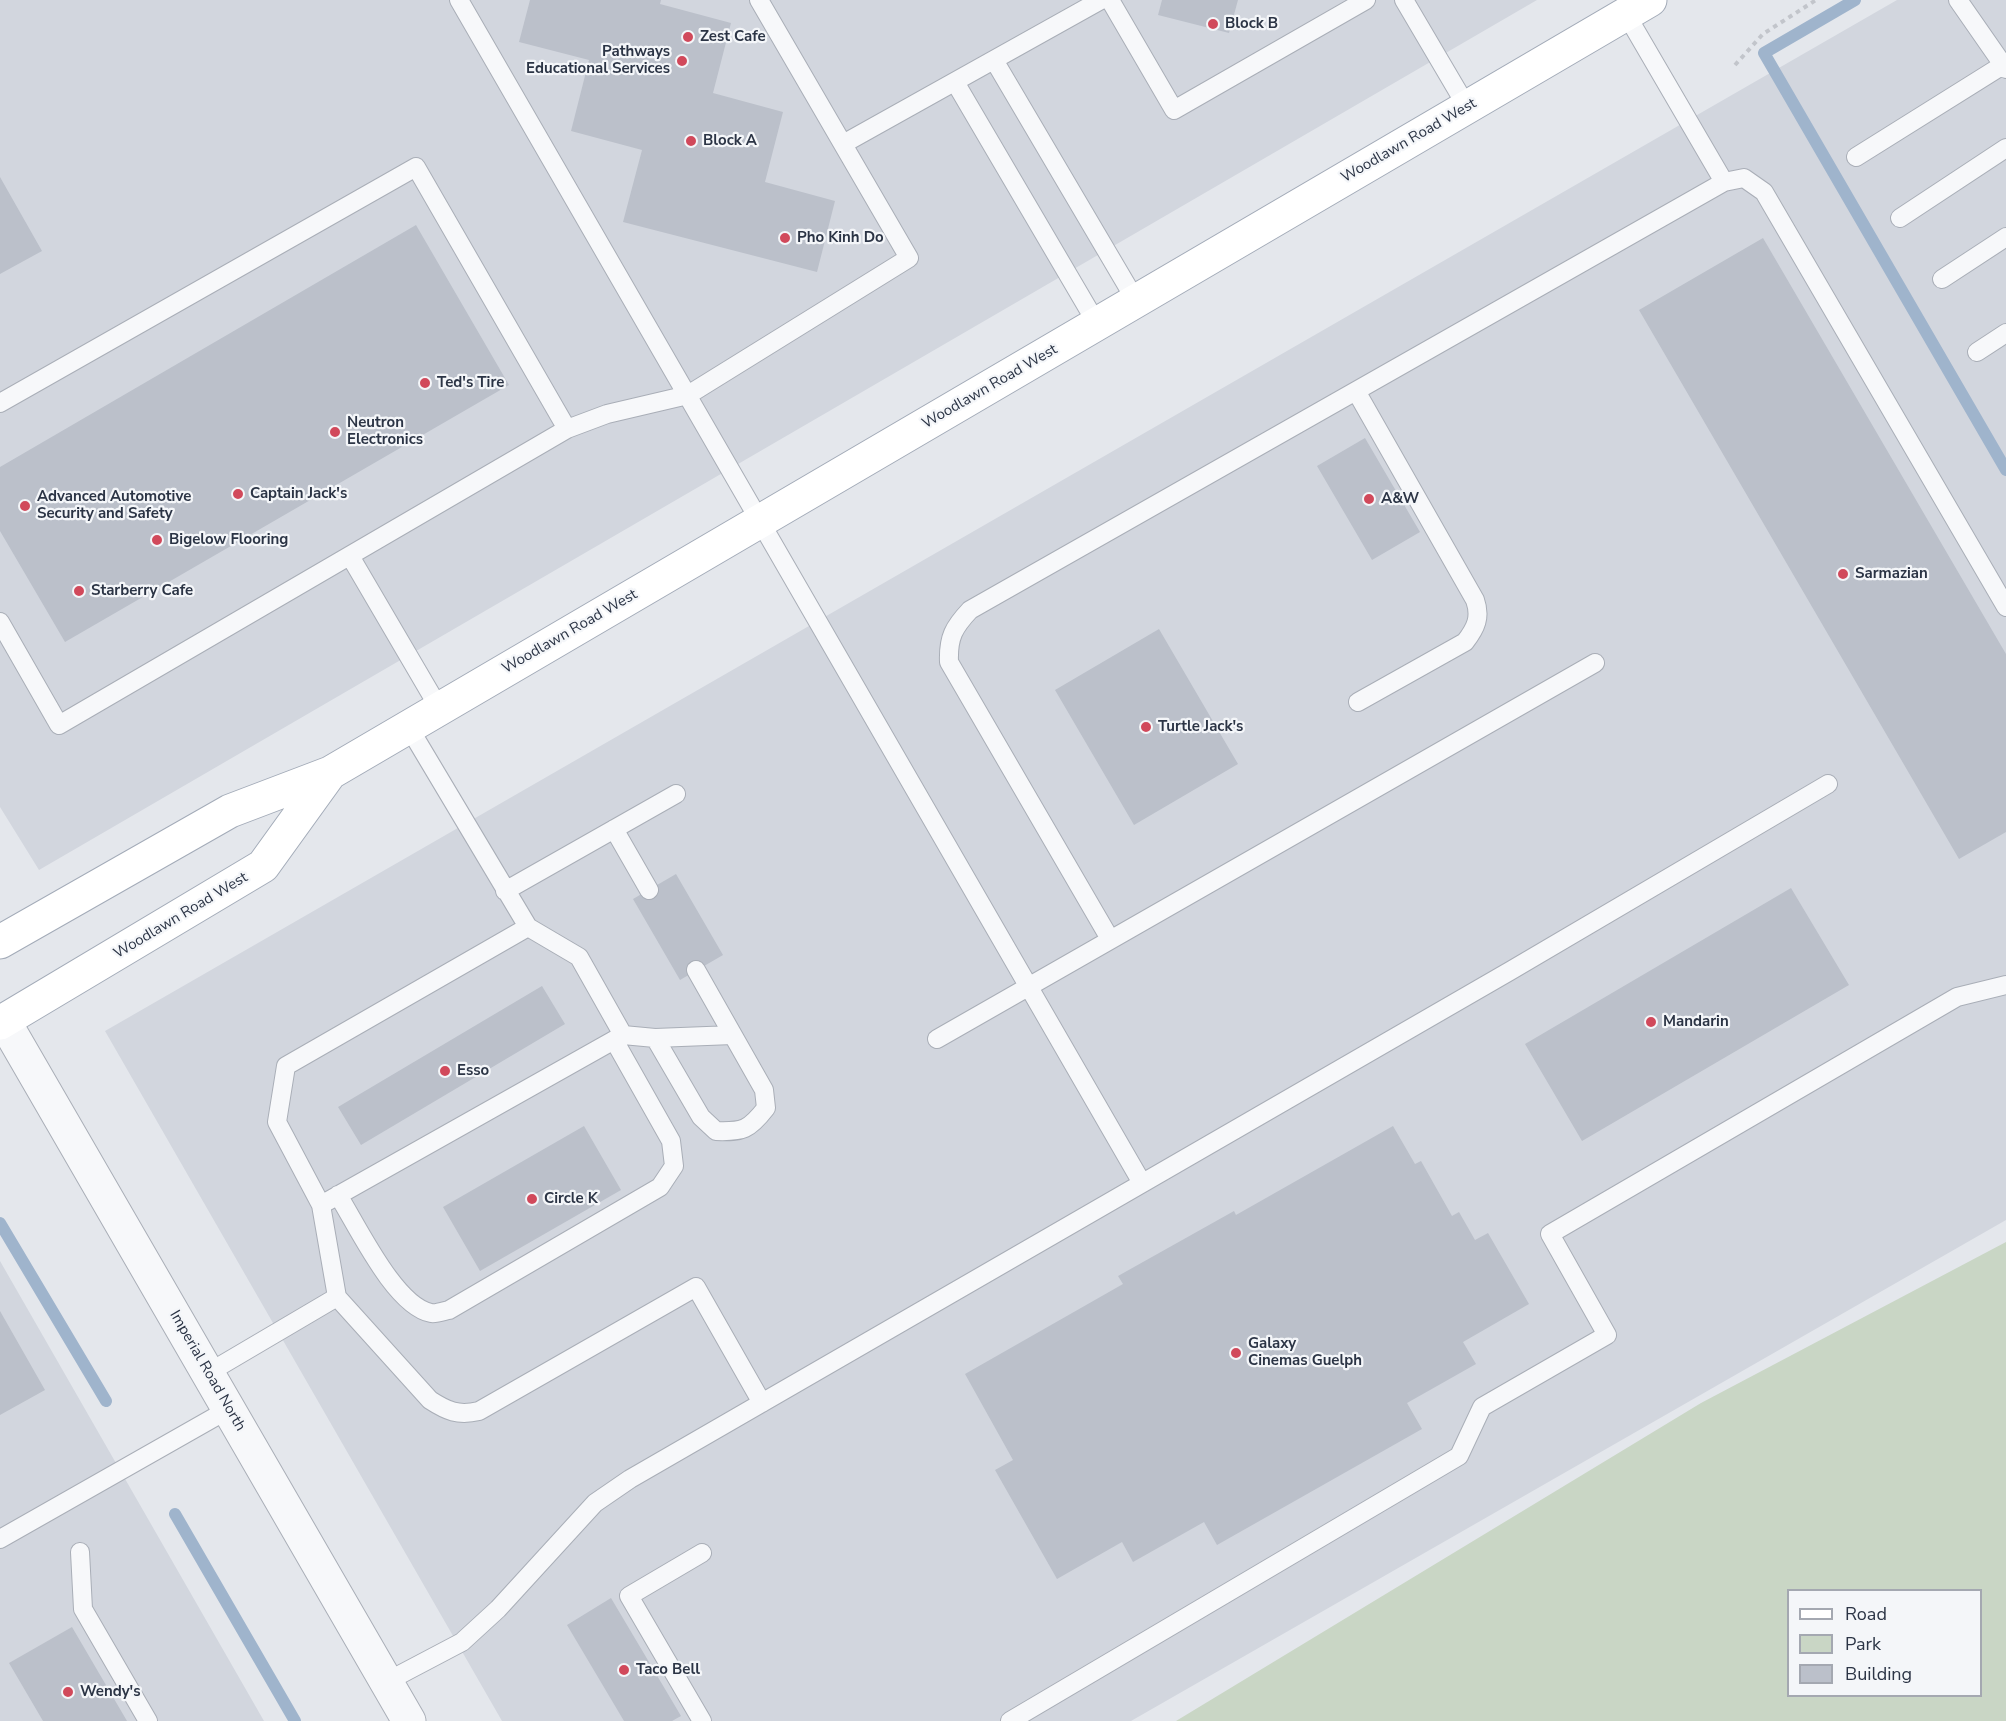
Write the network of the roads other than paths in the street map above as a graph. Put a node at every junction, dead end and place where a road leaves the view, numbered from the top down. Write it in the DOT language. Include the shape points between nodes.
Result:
graph roads {
  1 [pos="459,0"];
  2 [pos="759,0"];
  3 [pos="1101,0"];
  4 [pos="1110,0"];
  5 [pos="1365,0"];
  6 [pos="1404,0"];
  7 [pos="1958,0"];
  8 [pos="1638,7"];
  9 [pos="994,60"];
  10 [pos="2005,67"];
  11 [pos="955,82"];
  12 [pos="1467,107"];
  13 [pos="843,144"];
  14 [pos="2006,147"];
  15 [pos="1856,157"];
  16 [pos="1724,182"];
  17 [pos="1900,218"];
  18 [pos="2006,237"];
  19 [pos="1942,279"];
  20 [pos="1136,301"];
  21 [pos="1097,324"];
  22 [pos="2006,333"];
  23 [pos="1977,352"];
  24 [pos="1356,390"];
  25 [pos="688,395"];
  26 [pos="0,403"];
  27 [pos="567,429"];
  28 [pos="761,522"];
  29 [pos="350,556"];
  30 [pos="2006,607"];
  31 [pos="0,622"];
  32 [pos="1595,663"];
  33 [pos="1358,702"];
  34 [pos="439,708"];
  35 [pos="408,726"];
  36 [pos="330,774"];
  37 [pos="1828,784"];
  38 [pos="676,794"];
  39 [pos="614,829"];
  40 [pos="649,890"];
  41 [pos="505,891"];
  42 [pos="528,927"];
  43 [pos="1110,939"];
  44 [pos="0,942"];
  45 [pos="696,970"];
  46 [pos="2006,985"];
  47 [pos="1028,986"];
  48 [pos="2,1022"];
  49 [pos="733,1035"];
  50 [pos="618,1038"];
  51 [pos="655,1038"];
  52 [pos="937,1039"];
  53 [pos="1142,1183"];
  54 [pos="338,1195"];
  55 [pos="321,1205"];
  56 [pos="337,1297"];
  57 [pos="208,1373"];
  58 [pos="762,1403"];
  59 [pos="229,1409"];
  60 [pos="0,1539"];
  61 [pos="81,1552"];
  62 [pos="702,1552"];
  63 [pos="386,1682"];
  64 [pos="148,1721"];
  65 [pos="409,1721"];
  66 [pos="702,1721"];
  67 [pos="1010,1721"];
  1 -- 25 [label="lane"];
  2 -- 13 [label="lane"];
  3 -- 9 [label="lane"];
  4 -- 5 [label="lane" via="1174,110"];
  6 -- 12 [label="lane"];
  7 -- 10 [label="lane"];
  8 -- 12 [label="main road, Woodlawn Road West"];
  8 -- 16 [label="lane"];
  9 -- 11 [label="lane"];
  9 -- 20 [label="lane"];
  10 -- 15 [label="lane"];
  11 -- 13 [label="lane"];
  11 -- 21 [label="lane"];
  12 -- 20 [label="main road, Woodlawn Road West"];
  13 -- 25 [label="lane" via="909,258"];
  14 -- 17 [label="lane"];
  16 -- 24 [label="lane"];
  16 -- 30 [label="lane" via="1744,178 1764,192"];
  18 -- 19 [label="lane"];
  20 -- 21 [label="main road, Woodlawn Road West"];
  21 -- 28 [label="main road, Woodlawn Road West"];
  22 -- 23 [label="lane"];
  24 -- 33 [label="lane" via="1479,612 1465,642"];
  24 -- 43 [label="lane" via="970,610 954,628 948,643 949,662"];
  25 -- 27 [label="lane" via="607,414"];
  25 -- 28 [label="lane"];
  26 -- 27 [label="lane" via="416,167"];
  27 -- 29 [label="lane"];
  28 -- 34 [label="main road, Woodlawn Road West"];
  28 -- 47 [label="lane"];
  29 -- 31 [label="lane" via="58,725"];
  29 -- 34 [label="lane"];
  32 -- 43 [label="lane"];
  34 -- 35 [label="main road, Woodlawn Road West"];
  35 -- 36 [label="main road, Woodlawn Road West"];
  35 -- 41 [label="lane"];
  36 -- 44 [label="main road, Woodlawn Road West" via="230,811"];
  36 -- 48 [label="main road, Woodlawn Road West" via="263,866"];
  37 -- 53 [label="lane"];
  38 -- 39 [label="lane"];
  39 -- 40 [label="lane"];
  39 -- 41 [label="lane"];
  41 -- 42 [label="lane"];
  42 -- 50 [label="lane" via="579,957"];
  42 -- 55 [label="lane" via="286,1066 276,1122"];
  43 -- 47 [label="lane"];
  45 -- 49 [label="lane"];
  46 -- 67 [label="lane" via="1957,997 1550,1234 1607,1335 1482,1407 1458,1456"];
  47 -- 52 [label="lane"];
  47 -- 53 [label="lane"];
  48 -- 57 [label="street, Imperial Road North"];
  49 -- 51 [label="lane"];
  49 -- 51 [label="lane" via="764,1090 766,1108 753,1125 738,1132 716,1131 701,1117"];
  50 -- 51 [label="lane"];
  50 -- 54 [label="lane"];
  50 -- 54 [label="lane" via="671,1141 674,1166 660,1187 449,1310 433,1314 398,1293"];
  53 -- 58 [label="lane"];
  54 -- 55 [label="lane"];
  55 -- 56 [label="lane"];
  56 -- 57 [label="lane"];
  56 -- 58 [label="lane" via="430,1400 446,1410 464,1414 479,1411 696,1287"];
  57 -- 59 [label="street, Imperial Road North"];
  58 -- 63 [label="lane" via="595,1503 498,1609 462,1642"];
  59 -- 60 [label="lane"];
  59 -- 63 [label="street, Imperial Road North"];
  61 -- 64 [label="lane" via="83,1609"];
  62 -- 66 [label="lane" via="629,1596"];
  63 -- 65 [label="street, Imperial Road North"];
}
